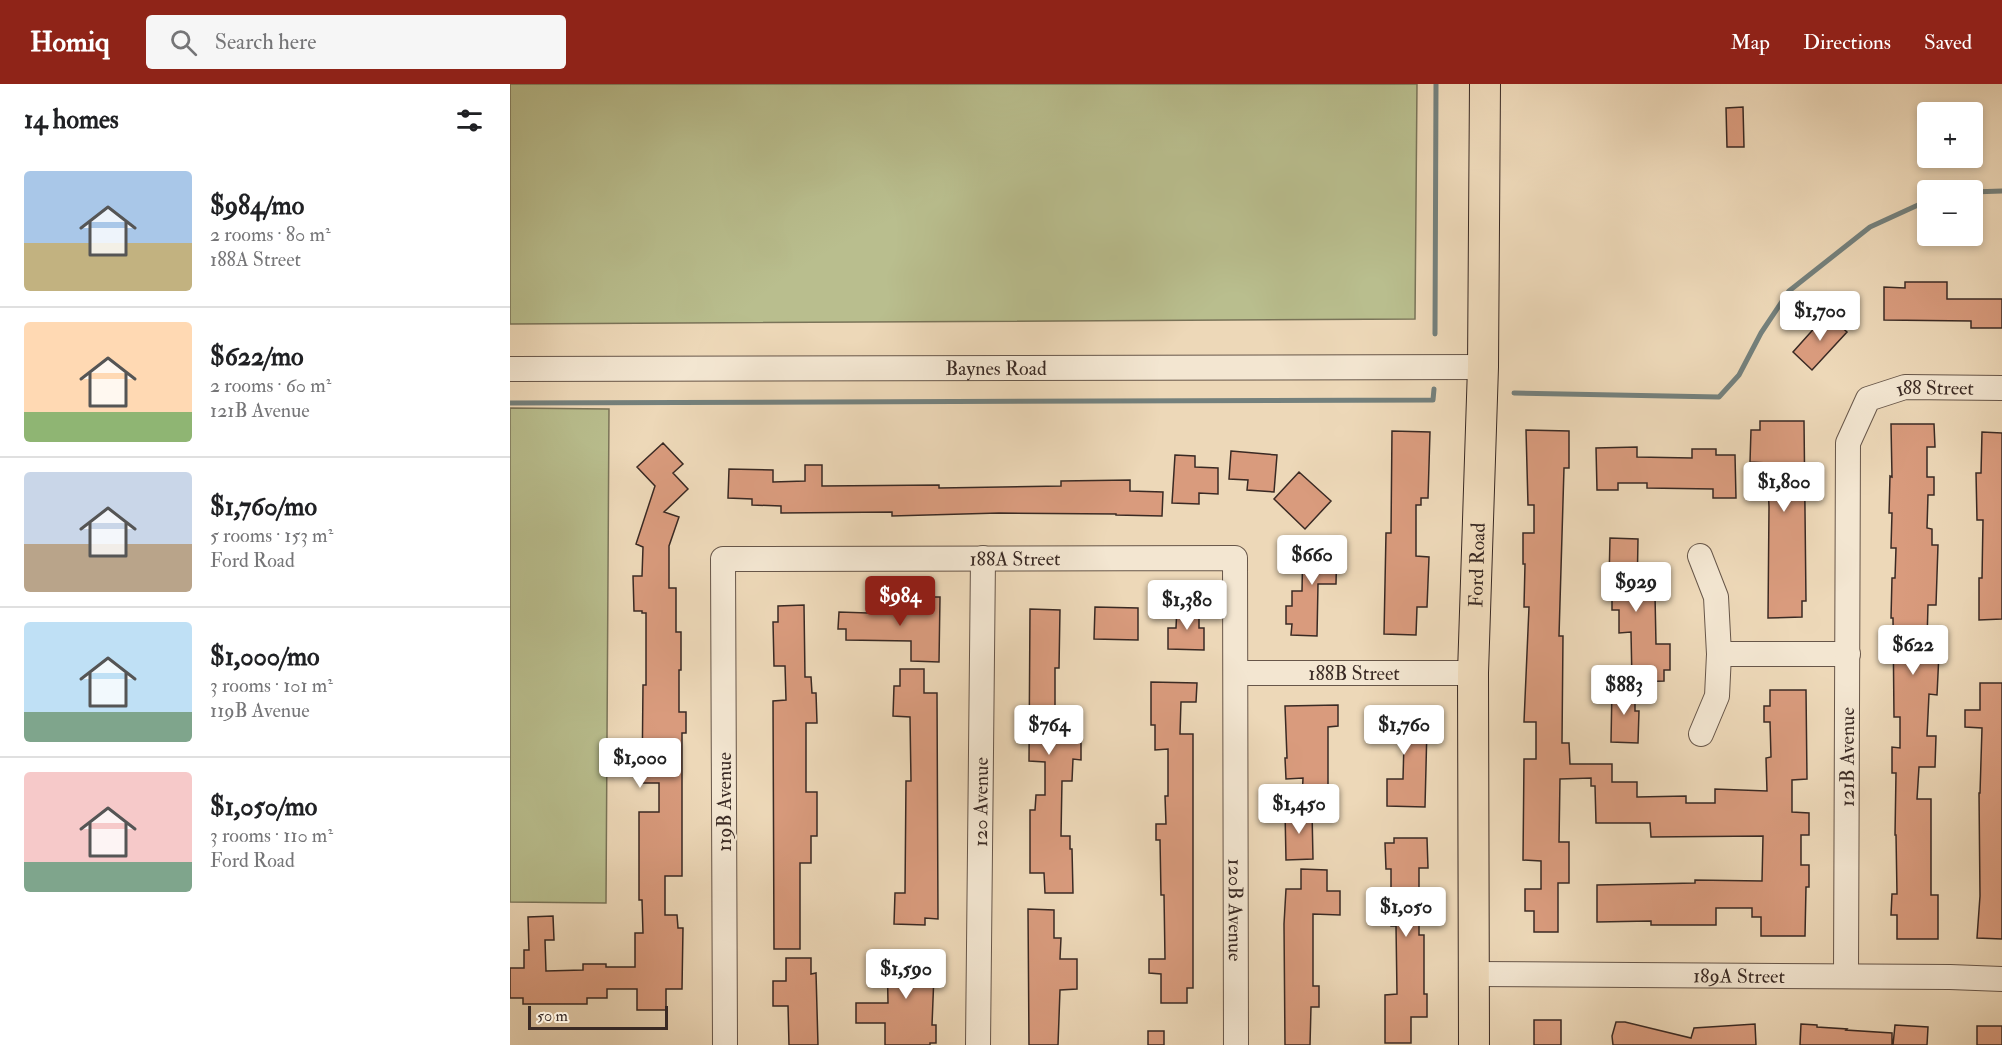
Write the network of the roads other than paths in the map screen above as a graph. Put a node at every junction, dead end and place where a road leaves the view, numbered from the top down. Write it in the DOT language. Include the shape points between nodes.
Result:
graph roads {
  1 [pos="1485,84"];
  2 [pos="1483,367"];
  3 [pos="510,369"];
  4 [pos="2002,388"];
  5 [pos="1868,399"];
  6 [pos="1700,556"];
  7 [pos="983,558"];
  8 [pos="1235,558"];
  9 [pos="723,559"];
  10 [pos="1719,654"];
  11 [pos="1848,654"];
  12 [pos="1236,673"];
  13 [pos="1473,673"];
  14 [pos="1701,734"];
  15 [pos="1475,974"];
  16 [pos="1846,976"];
  17 [pos="2002,979"];
  18 [pos="725,1045"];
  19 [pos="978,1045"];
  20 [pos="1236,1045"];
  21 [pos="1474,1045"];
  1 -- 2 [label="main road, Ford Road"];
  2 -- 3 [label="street, Baynes Road"];
  2 -- 13 [label="main road, Ford Road"];
  4 -- 5 [label="street, 188 Street" via="1905,387"];
  5 -- 11 [label="street, 121B Avenue" via="1848,443"];
  6 -- 10 [label="street" via="1716,597"];
  7 -- 8 [label="street, 188A Street"];
  7 -- 9 [label="street, 188A Street"];
  7 -- 19 [label="street, 120 Avenue"];
  8 -- 12 [label="street, 120B Avenue"];
  9 -- 18 [label="street, 119B Avenue"];
  10 -- 11 [label="street"];
  10 -- 14 [label="street" via="1717,696"];
  11 -- 16 [label="street, 121B Avenue"];
  12 -- 13 [label="street, 188B Street"];
  12 -- 20 [label="street, 120B Avenue"];
  13 -- 15 [label="main road, Ford Road"];
  15 -- 16 [label="street, 189A Street"];
  15 -- 21 [label="main road, Ford Road"];
  16 -- 17 [label="street, 189A Street"];
}
